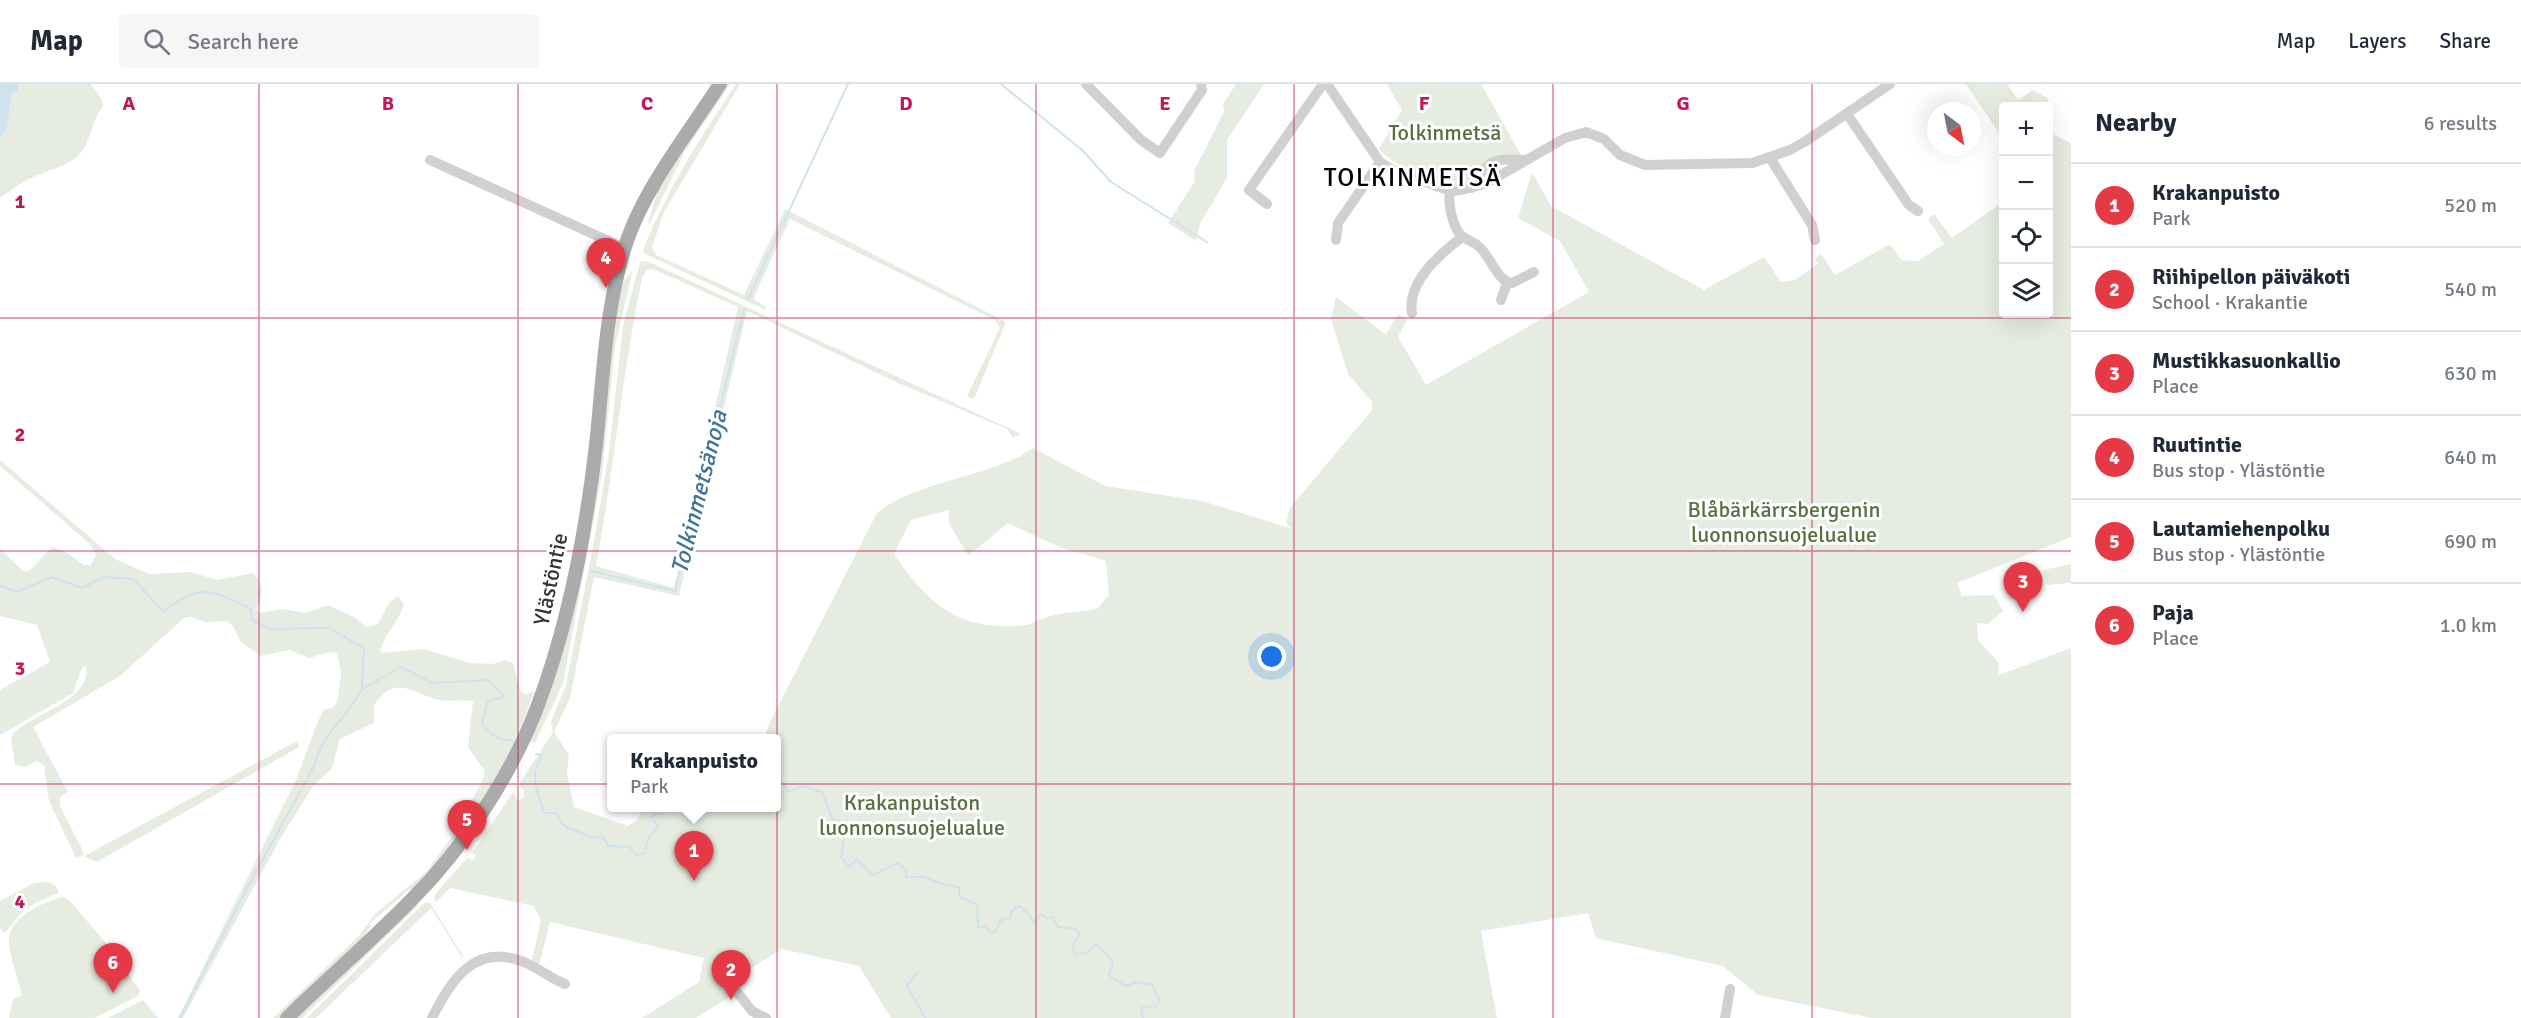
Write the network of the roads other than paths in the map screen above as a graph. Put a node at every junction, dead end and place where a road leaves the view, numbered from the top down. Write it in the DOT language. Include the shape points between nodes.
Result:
graph roads {
  1 [pos="720,84"];
  2 [pos="1086,84"];
  3 [pos="1201,84"];
  4 [pos="1325,84"];
  5 [pos="1890,84"];
  6 [pos="1847,114"];
  7 [pos="1770,158"];
  8 [pos="430,160"];
  9 [pos="1525,160"];
  10 [pos="1380,162"];
  11 [pos="1471,188"];
  12 [pos="1450,190"];
  13 [pos="1267,204"];
  14 [pos="1918,212"];
  15 [pos="1462,237"];
  16 [pos="1336,240"];
  17 [pos="1815,240"];
  18 [pos="624,248"];
  19 [pos="1534,272"];
  20 [pos="1507,283"];
  21 [pos="1501,300"];
  22 [pos="1412,314"];
  23 [pos="565,984"];
  24 [pos="1730,989"];
  25 [pos="737,992"];
  26 [pos="287,1018"];
  27 [pos="432,1018"];
  28 [pos="766,1018"];
  29 [pos="1725,1018"];
  1 -- 18 [label="main road, Ylästöntie" via="663,172"];
  2 -- 3 [label="street" via="1141,140 1160,153 1197,100"];
  4 -- 10 [label="street"];
  4 -- 13 [label="street" via="1249,190"];
  5 -- 6 [label="street"];
  6 -- 7 [label="street" via="1806,141"];
  6 -- 14 [label="street" via="1909,205"];
  7 -- 9 [label="street" via="1720,165 1644,165 1620,155 1604,139 1586,132 1565,138"];
  7 -- 17 [label="street" via="1812,225"];
  8 -- 18 [label="street"];
  9 -- 11 [label="street"];
  9 -- 11 [label="street" via="1490,162"];
  10 -- 12 [label="street"];
  10 -- 16 [label="street" via="1338,223"];
  11 -- 12 [label="street"];
  12 -- 15 [label="street" via="1451,213"];
  15 -- 20 [label="street" via="1485,251"];
  15 -- 22 [label="street" via="1427,269 1410,302"];
  18 -- 26 [label="main road, Ylästöntie" via="612,298 595,448 574,575 558,645 530,725 469,830 434,875"];
  19 -- 20 [label="street"];
  20 -- 21 [label="street"];
  23 -- 27 [label="street" via="512,959 480,960 450,983"];
  24 -- 29 [label="street"];
  25 -- 28 [label="street" via="752,1011"];
}
